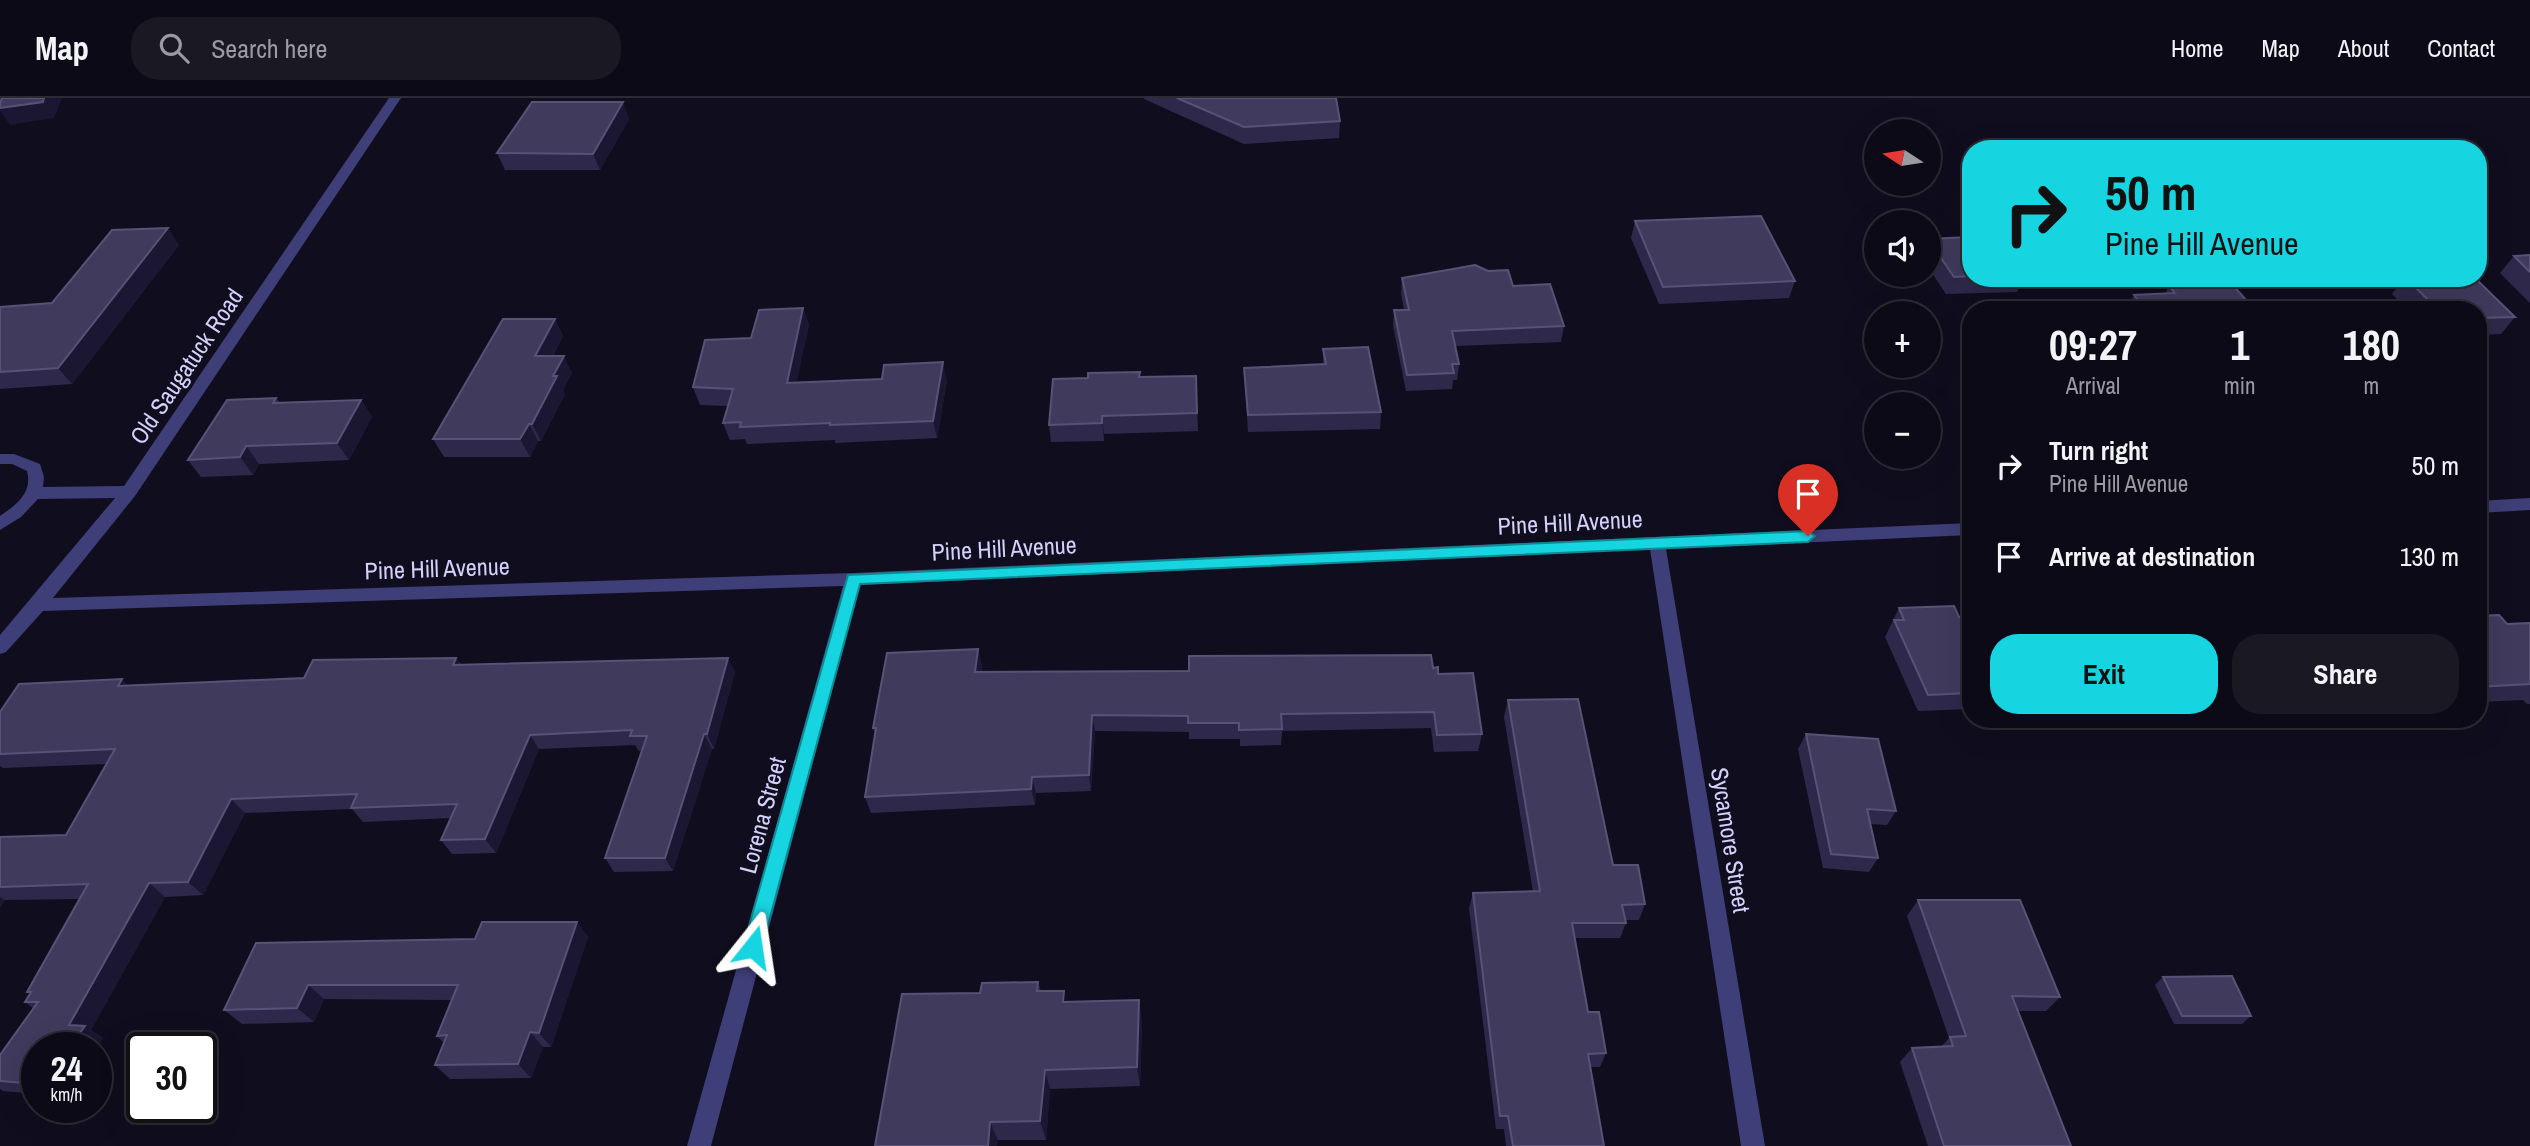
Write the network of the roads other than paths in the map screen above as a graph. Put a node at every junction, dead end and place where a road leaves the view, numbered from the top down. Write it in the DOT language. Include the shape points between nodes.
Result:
graph roads {
  1 [pos="395,98"];
  2 [pos="0,458"];
  3 [pos="128,492"];
  4 [pos="35,493"];
  5 [pos="2530,504"];
  6 [pos="2487,506"];
  7 [pos="0,524"];
  8 [pos="1962,529"];
  9 [pos="1657,543"];
  10 [pos="853,579"];
  11 [pos="38,605"];
  12 [pos="0,647"];
  13 [pos="699,1146"];
  14 [pos="1753,1146"];
  1 -- 3 [label="street, Old Saugatuck Road"];
  2 -- 4 [label="street" via="34,468 39,479"];
  3 -- 4 [label="street"];
  3 -- 11 [label="street, Old Saugatuck Road"];
  4 -- 7 [label="street"];
  5 -- 6 [label="street"];
  8 -- 9 [label="street, Pine Hill Avenue"];
  9 -- 10 [label="street, Pine Hill Avenue"];
  9 -- 14 [label="street, Sycamore Street"];
  10 -- 11 [label="street, Pine Hill Avenue"];
  10 -- 13 [label="street, Lorena Street"];
  11 -- 12 [label="street, Old Saugatuck Road"];
}
